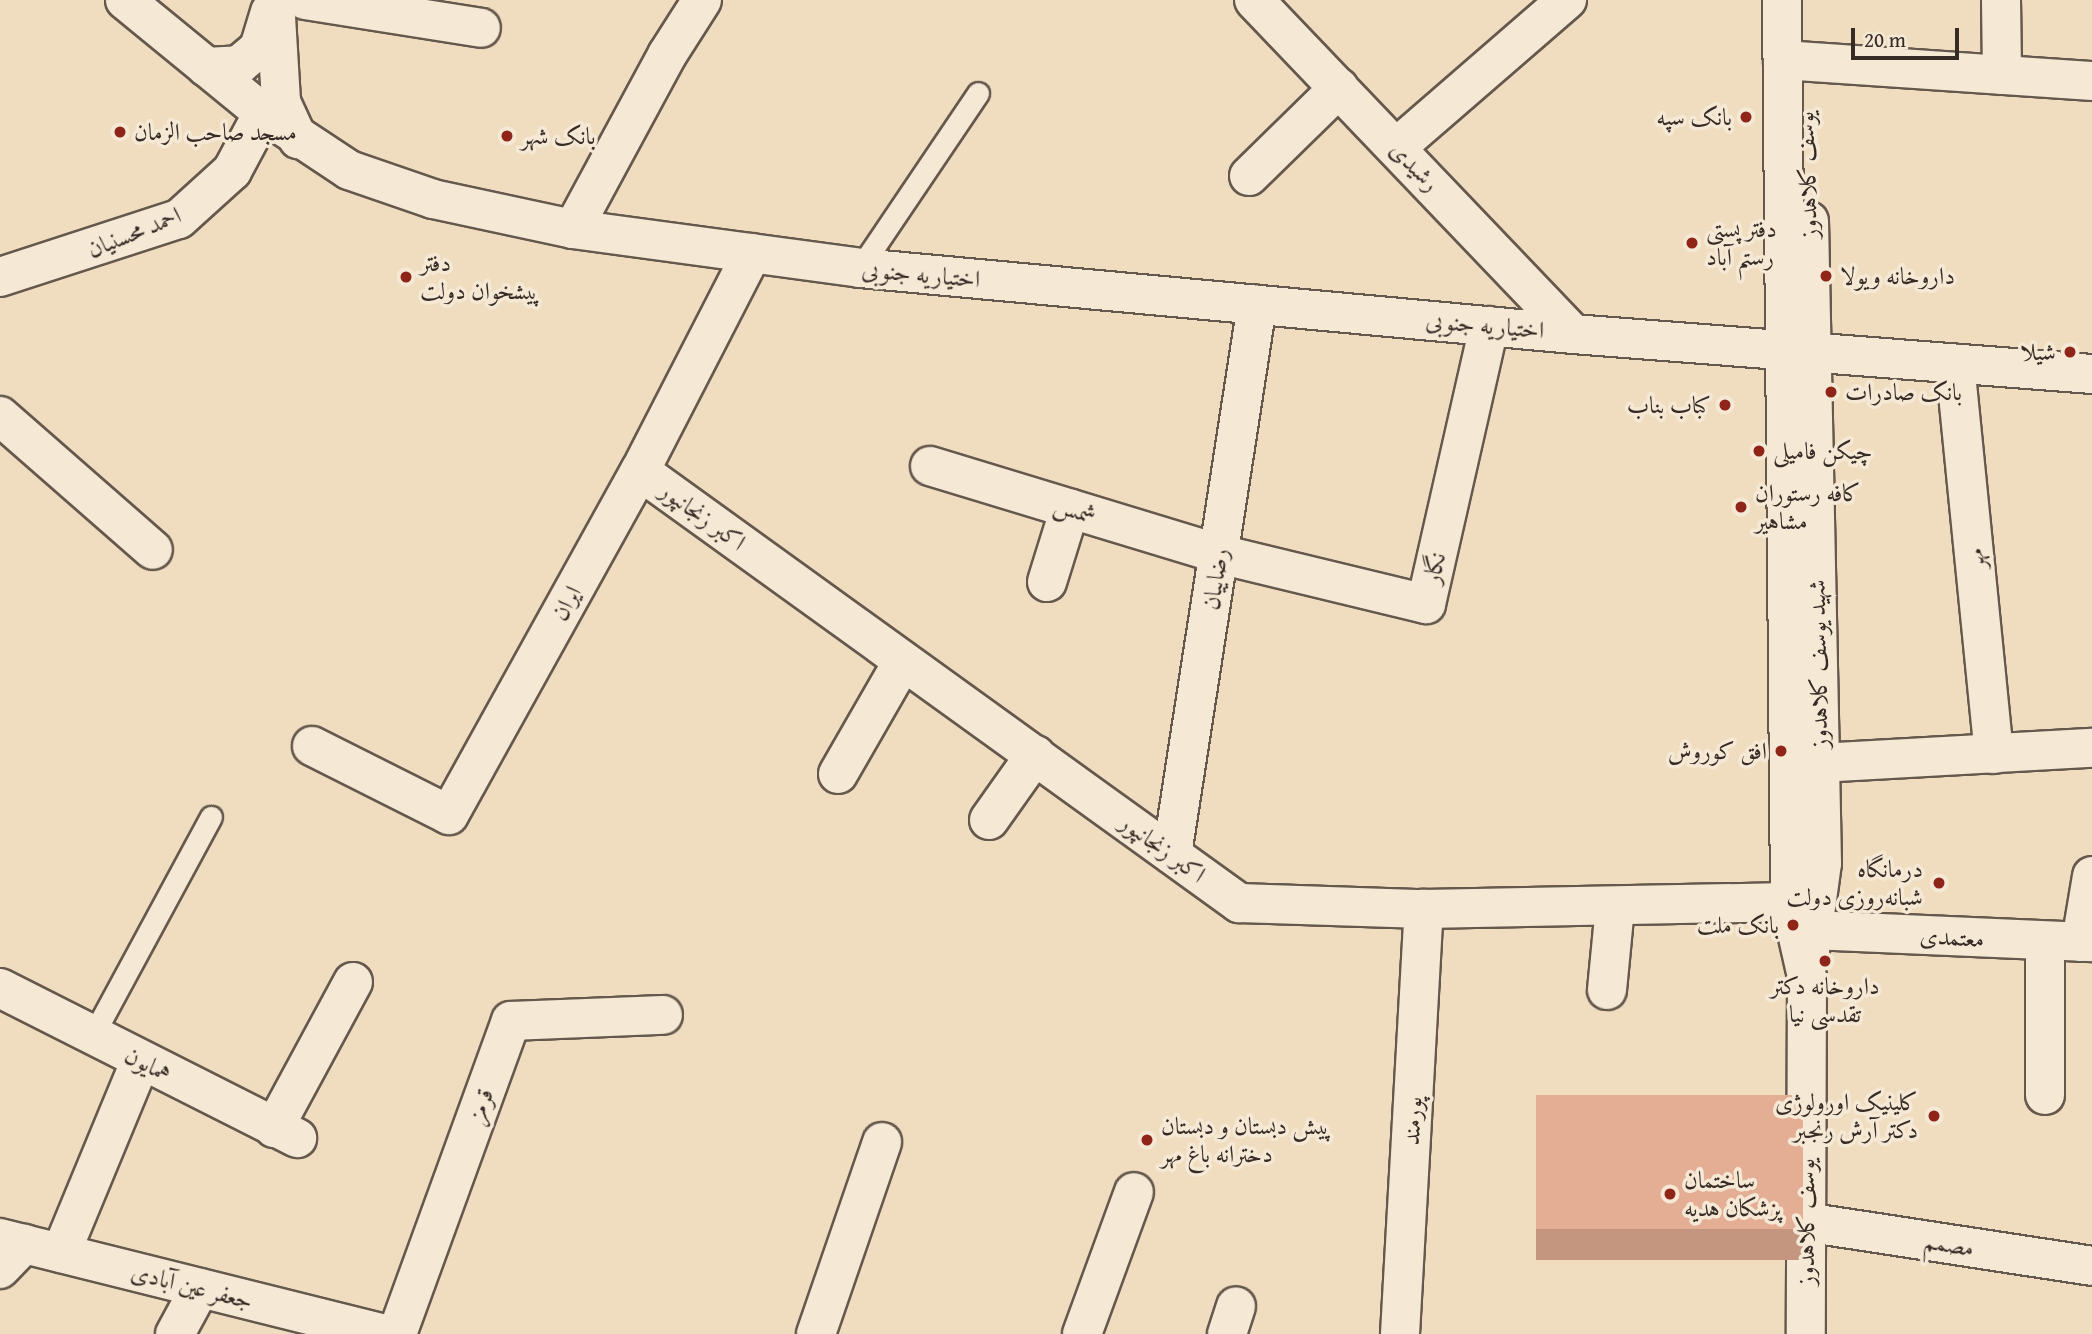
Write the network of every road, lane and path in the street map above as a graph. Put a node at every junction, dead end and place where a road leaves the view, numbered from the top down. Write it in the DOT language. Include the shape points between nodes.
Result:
graph roads {
  1 [pos="125,0"];
  2 [pos="274,0"];
  3 [pos="305,0"];
  4 [pos="702,0"];
  5 [pos="1254,0"];
  6 [pos="1567,0"];
  7 [pos="1782,0"];
  8 [pos="1804,0"];
  9 [pos="2001,0"];
  10 [pos="481,28"];
  11 [pos="1793,61"];
  12 [pos="206,67"];
  13 [pos="2002,75"];
  14 [pos="2092,81"];
  15 [pos="1339,88"];
  16 [pos="978,93"];
  17 [pos="263,113"];
  18 [pos="298,139"];
  19 [pos="1397,147"];
  20 [pos="1249,176"];
  21 [pos="573,229"];
  22 [pos="751,253"];
  23 [pos="860,268"];
  24 [pos="0,276"];
  25 [pos="1257,305"];
  26 [pos="1489,326"];
  27 [pos="1573,334"];
  28 [pos="1797,349"];
  29 [pos="1955,364"];
  30 [pos="2092,374"];
  31 [pos="0,416"];
  32 [pos="930,466"];
  33 [pos="640,471"];
  34 [pos="1070,508"];
  35 [pos="153,550"];
  36 [pos="1219,554"];
  37 [pos="1047,582"];
  38 [pos="904,661"];
  39 [pos="312,746"];
  40 [pos="2092,748"];
  41 [pos="1994,754"];
  42 [pos="1035,755"];
  43 [pos="1820,762"];
  44 [pos="838,774"];
  45 [pos="211,817"];
  46 [pos="989,820"];
  47 [pos="1172,854"];
  48 [pos="2092,876"];
  49 [pos="1615,907"];
  50 [pos="1424,909"];
  51 [pos="1801,916"];
  52 [pos="2073,942"];
  53 [pos="1807,977"];
  54 [pos="353,982"];
  55 [pos="0,988"];
  56 [pos="1607,990"];
  57 [pos="663,1015"];
  58 [pos="93,1035"];
  59 [pos="141,1060"];
  60 [pos="2045,1094"];
  61 [pos="882,1142"];
  62 [pos="1134,1192"];
  63 [pos="1805,1222"];
  64 [pos="8,1250"];
  65 [pos="61,1253"];
  66 [pos="2092,1266"];
  67 [pos="200,1288"];
  68 [pos="175,1334"];
  69 [pos="385,1334"];
  70 [pos="397,1334"];
  71 [pos="816,1334"];
  72 [pos="1082,1334"];
  73 [pos="1401,1334"];
  74 [pos="1805,1334"];
  1 -- 12 [label="street, اختیاریه جنوبی"];
  2 -- 12 [label="street" via="259,48 239,65"];
  2 -- 18 [label="street" via="281,102"];
  3 -- 10 [label="street"];
  4 -- 21 [label="street"];
  5 -- 15 [label="street, رشیدی"];
  6 -- 19 [label="street"];
  7 -- 11 [label="street, یوسف کلاهدوز"];
  8 -- 11 [label="street, یوسف کلاهدوز"];
  9 -- 13 [label="street"];
  11 -- 13 [label="street"];
  11 -- 28 [label="street, یوسف کلاهدوز"];
  12 -- 17 [label="street, اختیاریه جنوبی"];
  13 -- 14 [label="street"];
  15 -- 19 [label="street, رشیدی"];
  15 -- 20 [label="street"];
  16 -- 23 [label="lane"];
  17 -- 18 [label="street, اختیاریه جنوبی"];
  17 -- 24 [label="street, احمد محسنیان" via="232,171 179,219"];
  18 -- 21 [label="street, اختیاریه جنوبی" via="349,170 433,199"];
  19 -- 27 [label="street, رشیدی"];
  21 -- 22 [label="street, اختیاریه جنوبی"];
  22 -- 23 [label="street, اختیاریه جنوبی"];
  22 -- 33 [label="street, ایران"];
  23 -- 25 [label="street, اختیاریه جنوبی"];
  25 -- 26 [label="street, اختیاریه جنوبی"];
  25 -- 36 [label="street, رضاییان"];
  26 -- 27 [label="street, اختیاریه جنوبی"];
  26 -- 36 [label="street, نگار" via="1426,604"];
  27 -- 28 [label="street, اختیاریه جنوبی"];
  28 -- 29 [label="street, اختیاریه جنوبی"];
  28 -- 43 [label="street, شهید یوسف کلاهدوز"];
  28 -- 51 [label="street, شهید یوسف کلاهدوز"];
  29 -- 30 [label="street, اختیاریه جنوبی"];
  29 -- 41 [label="street, مهر"];
  31 -- 35 [label="street"];
  32 -- 34 [label="street, شمس"];
  33 -- 38 [label="street, اکبر زنجانپور"];
  33 -- 39 [label="street, ایران" via="449,815"];
  34 -- 36 [label="street, شمس"];
  34 -- 37 [label="street"];
  36 -- 47 [label="street, رضاییان"];
  38 -- 42 [label="street, اکبر زنجانپور"];
  38 -- 44 [label="street"];
  40 -- 41 [label="street"];
  41 -- 43 [label="street"];
  42 -- 46 [label="street"];
  42 -- 47 [label="street, اکبر زنجانپور"];
  43 -- 51 [label="street, شهید یوسف کلاهدوز" via="1822,863"];
  45 -- 58 [label="lane"];
  47 -- 50 [label="street, اکبر زنجانپور" via="1240,903"];
  48 -- 52 [label="street"];
  49 -- 50 [label="street, اکبر زنجانپور"];
  49 -- 51 [label="street, اکبر زنجانپور"];
  49 -- 56 [label="street"];
  50 -- 73 [label="street, پورمند"];
  51 -- 52 [label="street, معتمدی"];
  51 -- 53 [label="street, شهید یوسف کلاهدوز"];
  52 -- 60 [label="street"];
  53 -- 63 [label="street, یوسف کلاهدوز"];
  54 -- 59 [label="street, همایون" via="285,1133"];
  55 -- 58 [label="street, همایون"];
  57 -- 70 [label="street, قرمز" via="511,1021"];
  58 -- 59 [label="street, همایون"];
  59 -- 65 [label="street"];
  61 -- 71 [label="street"];
  62 -- 72 [label="street"];
  63 -- 66 [label="street, مصمم"];
  63 -- 74 [label="street, یوسف کلاهدوز"];
  64 -- 65 [label="street, جعفر عین آبادی"];
  65 -- 67 [label="street, جعفر عین آبادی"];
  67 -- 68 [label="street"];
  67 -- 69 [label="street, جعفر عین آبادی"];
}
